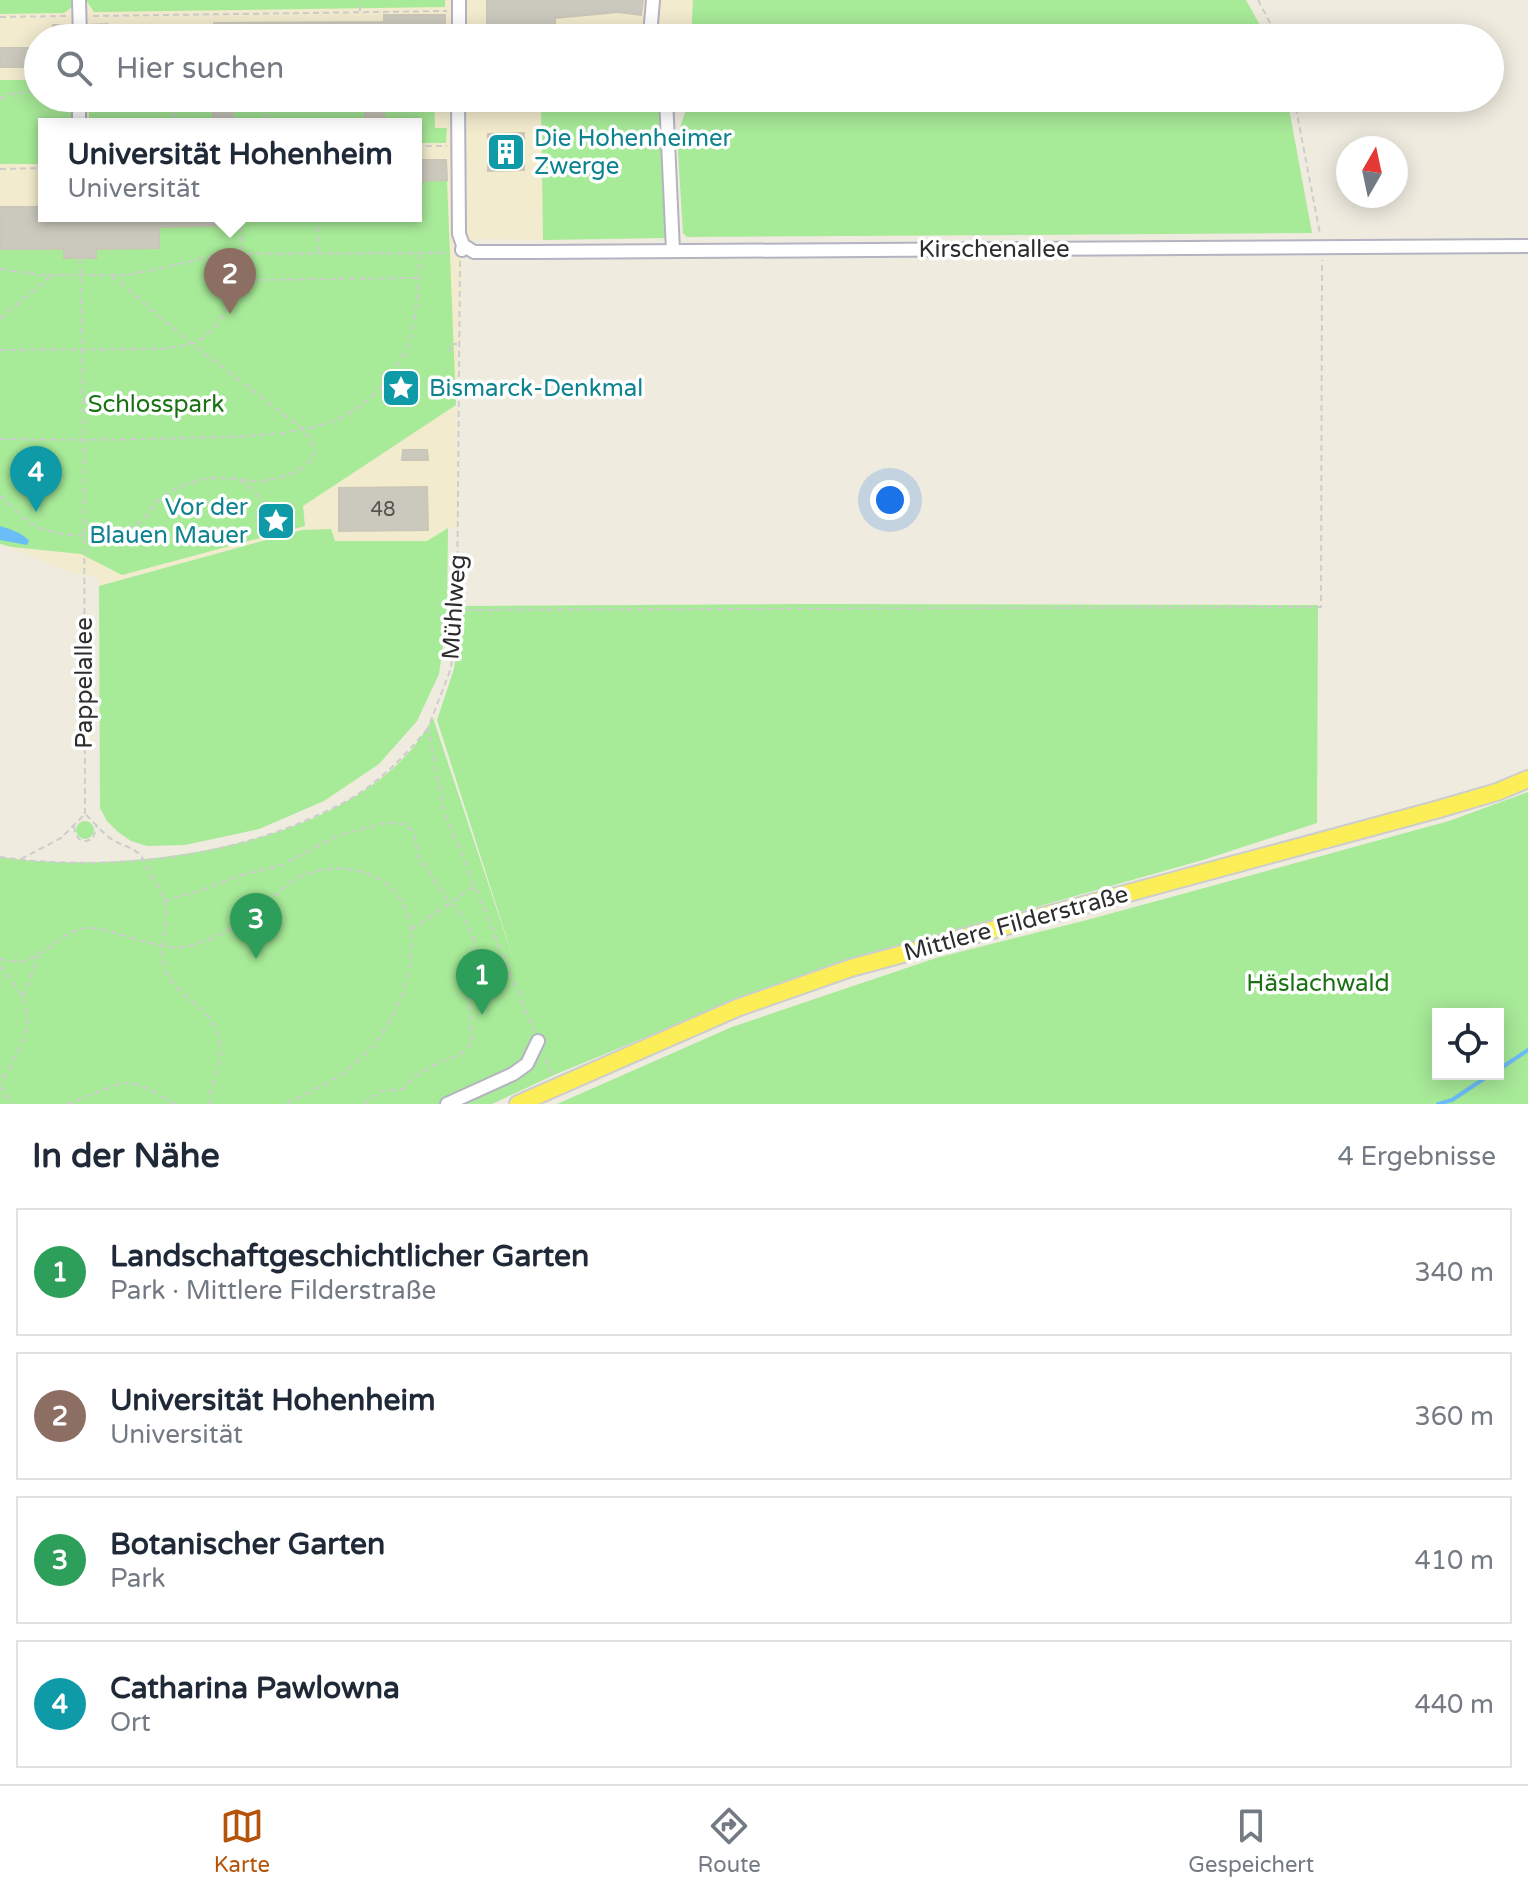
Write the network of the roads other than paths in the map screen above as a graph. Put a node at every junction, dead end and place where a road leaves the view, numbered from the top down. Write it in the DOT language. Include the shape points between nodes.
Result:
graph roads {
  1 [pos="79,0"];
  2 [pos="653,0"];
  3 [pos="79,24"];
  4 [pos="651,24"];
  5 [pos="458,112"];
  6 [pos="667,112"];
  7 [pos="1528,246"];
  8 [pos="673,251"];
  9 [pos="1528,779"];
  10 [pos="538,1041"];
  11 [pos="447,1104"];
  12 [pos="518,1104"];
  1 -- 3 [label="street"];
  2 -- 4 [label="street"];
  5 -- 8 [label="street, Kirschenallee" via="462,249"];
  6 -- 8 [label="street"];
  7 -- 8 [label="street, Kirschenallee"];
  9 -- 12 [label="main road, Mittlere Filderstraße" via="1439,809 851,968 737,1008"];
  10 -- 11 [label="street" via="527,1064 513,1074"];
}
